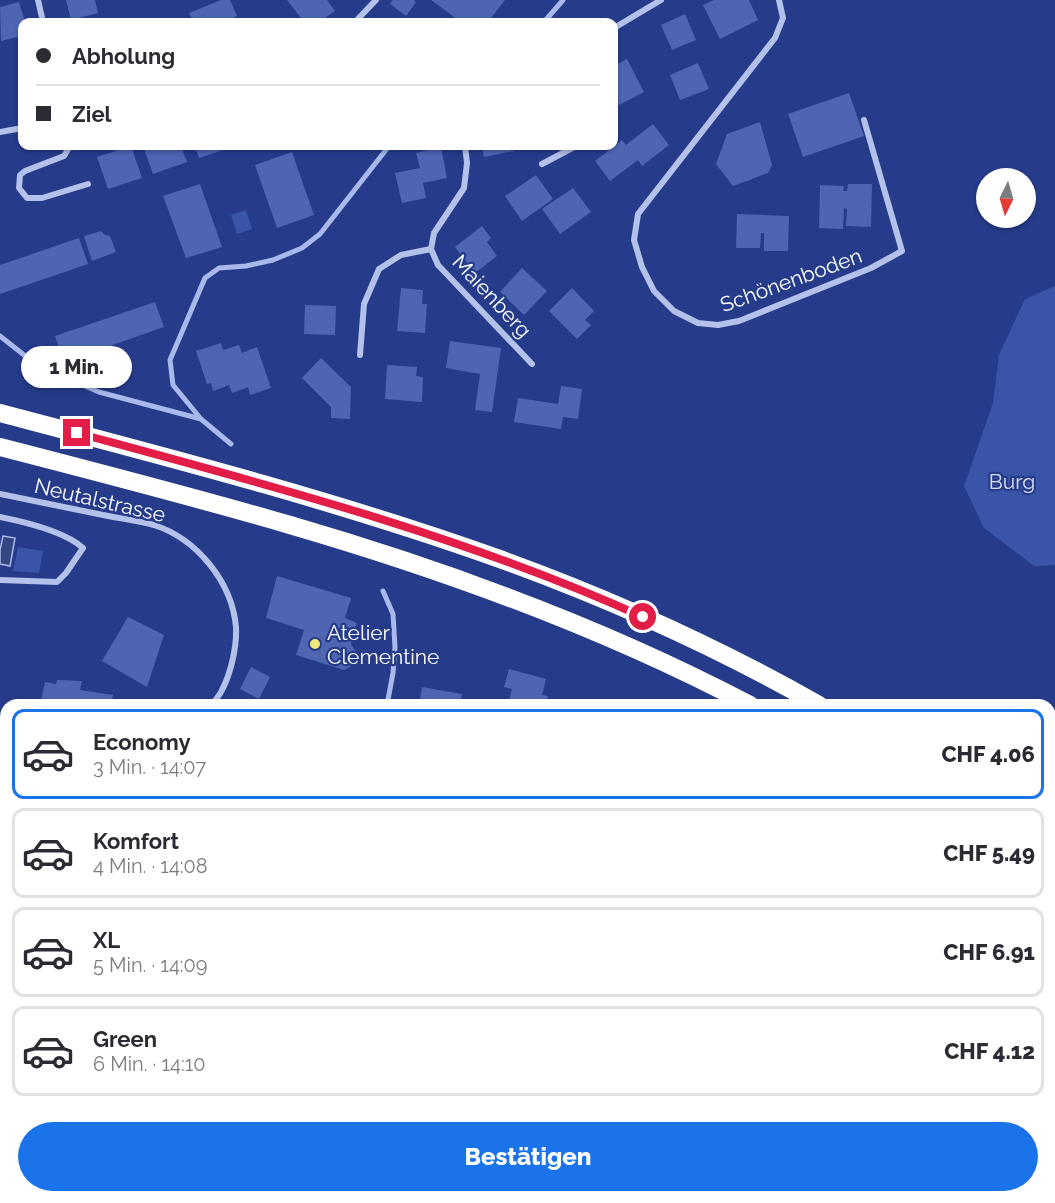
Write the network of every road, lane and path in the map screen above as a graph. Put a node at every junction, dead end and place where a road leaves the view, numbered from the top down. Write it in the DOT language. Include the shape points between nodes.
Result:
graph roads {
  1 [pos="38,0"];
  2 [pos="376,0"];
  3 [pos="661,0"];
  4 [pos="778,0"];
  5 [pos="42,18"];
  6 [pos="359,18"];
  7 [pos="618,26"];
  8 [pos="864,120"];
  9 [pos="18,129"];
  10 [pos="0,132"];
  11 [pos="68,150"];
  12 [pos="465,150"];
  13 [pos="568,150"];
  14 [pos="542,164"];
  15 [pos="88,184"];
  16 [pos="431,249"];
  17 [pos="360,355"];
  18 [pos="532,363"];
  19 [pos="0,413"];
  20 [pos="0,447"];
  21 [pos="0,494"];
  22 [pos="0,517"];
  23 [pos="0,580"];
  24 [pos="216,699"];
  25 [pos="738,699"];
  26 [pos="808,699"];
  1 -- 5 [label="street"];
  2 -- 6 [label="street"];
  3 -- 7 [label="street"];
  4 -- 8 [label="street, Schönenboden" via="783,18 775,38 638,214 634,240 654,291 674,311 698,323 718,325 738,321 871,268 902,251"];
  9 -- 10 [label="street"];
  11 -- 15 [label="street" via="64,156 25,171 20,176 19,188 27,198 42,198"];
  12 -- 16 [label="street, Maienberg" via="464,188 434,233"];
  13 -- 14 [label="street"];
  16 -- 17 [label="street, Maienberg" via="401,255 379,269 364,304"];
  16 -- 18 [label="street, Maienberg" via="438,265"];
  19 -- 26 [label="highway" via="299,494 500,559 689,638"];
  20 -- 25 [label="highway" via="268,519 411,563 565,619"];
  21 -- 24 [label="street, Neutalstrasse" via="153,525 184,540 206,560 233,608 236,630 233,659"];
  22 -- 23 [label="street, Neutalstrasse" via="74,540 83,548 57,582"];
}
